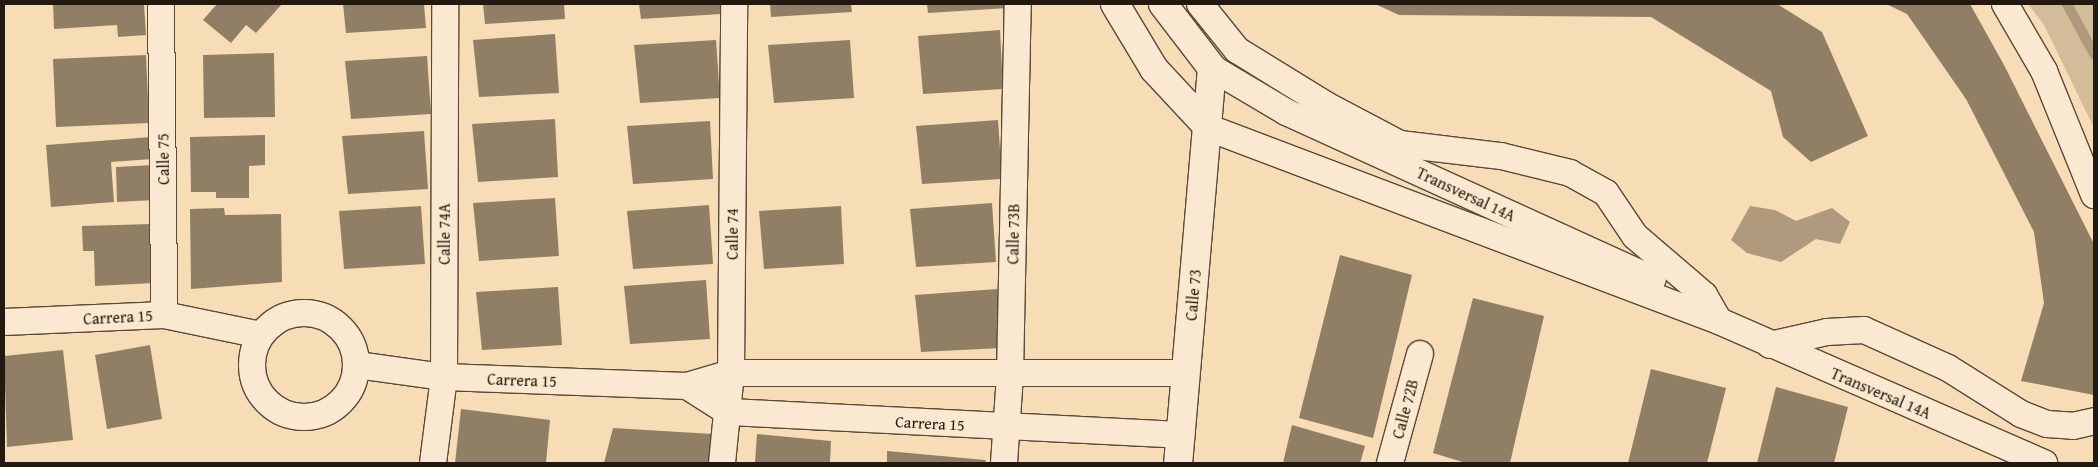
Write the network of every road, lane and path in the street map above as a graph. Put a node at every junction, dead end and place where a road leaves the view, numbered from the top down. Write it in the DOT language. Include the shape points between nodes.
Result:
graph roads {
  1 [pos="162,4"];
  2 [pos="445,4"];
  3 [pos="734,4"];
  4 [pos="1018,4"];
  5 [pos="1115,4"];
  6 [pos="1164,4"];
  7 [pos="1200,4"];
  8 [pos="2005,4"];
  9 [pos="1212,68"];
  10 [pos="1209,128"];
  11 [pos="2094,195"];
  12 [pos="164,315"];
  13 [pos="1719,321"];
  14 [pos="4,322"];
  15 [pos="261,335"];
  16 [pos="1770,345"];
  17 [pos="1420,354"];
  18 [pos="357,365"];
  19 [pos="731,373"];
  20 [pos="1186,373"];
  21 [pos="1010,374"];
  22 [pos="444,377"];
  23 [pos="688,386"];
  24 [pos="728,412"];
  25 [pos="2094,421"];
  26 [pos="1007,426"];
  27 [pos="1181,435"];
  28 [pos="433,463"];
  29 [pos="722,463"];
  30 [pos="1004,463"];
  31 [pos="1178,463"];
  32 [pos="1390,463"];
  33 [pos="2044,463"];
  1 -- 12 [label="street, Calle 75"];
  2 -- 22 [label="street, Calle 74A"];
  3 -- 19 [label="street, Calle 74"];
  4 -- 21 [label="street, Calle 73B"];
  5 -- 10 [label="street" via="1154,69"];
  6 -- 9 [label="street"];
  7 -- 13 [label="street" via="1237,50 1326,105 1400,144 1501,156 1570,173 1606,193 1635,236 1704,294"];
  8 -- 11 [label="street" via="2044,71"];
  9 -- 10 [label="street, Calle 73"];
  9 -- 13 [label="street, Transversal 14A" via="1286,112 1675,289"];
  10 -- 13 [label="street, Transversal 14A"];
  10 -- 20 [label="street, Calle 73"];
  12 -- 14 [label="street, Carrera 15"];
  12 -- 15 [label="street, Carrera 15"];
  13 -- 16 [label="street, Transversal 14A"];
  15 -- 18 [label="street" via="272,323 288,315 320,315 335,322 347,334"];
  15 -- 18 [label="street" via="254,350 252,368 256,385 265,401 280,412 297,417 315,416 339,403 354,382"];
  16 -- 25 [label="street" via="1827,332 1864,330 1948,368 2021,414 2047,424 2073,426"];
  16 -- 33 [label="street, Transversal 14A"];
  17 -- 32 [label="street, Calle 72B"];
  18 -- 22 [label="street, Carrera 15"];
  19 -- 21 [label="street, Carrera 15"];
  19 -- 23 [label="street, Carrera 15"];
  19 -- 24 [label="street, Calle 74"];
  20 -- 21 [label="street, Carrera 15"];
  20 -- 27 [label="street, Calle 73"];
  21 -- 26 [label="street, Calle 73B"];
  22 -- 23 [label="street, Carrera 15"];
  22 -- 28 [label="street, Calle 74A"];
  23 -- 24 [label="street"];
  24 -- 26 [label="street, Carrera 15"];
  24 -- 29 [label="street, Calle 74"];
  26 -- 27 [label="street, Carrera 15"];
  26 -- 30 [label="street, Calle 73B"];
  27 -- 31 [label="street, Calle 73"];
}
